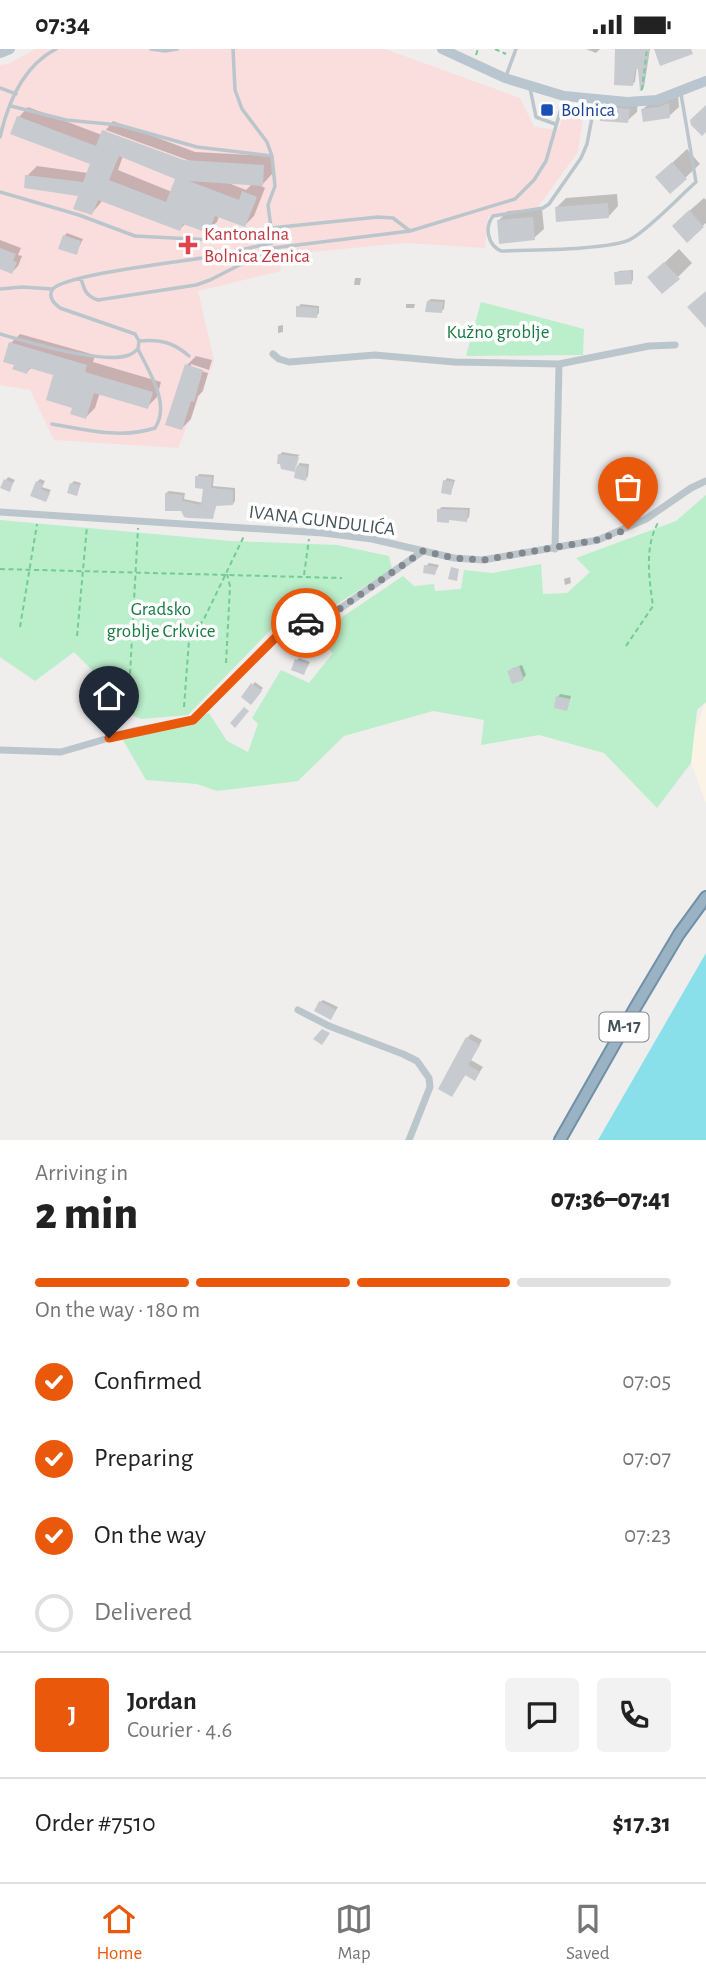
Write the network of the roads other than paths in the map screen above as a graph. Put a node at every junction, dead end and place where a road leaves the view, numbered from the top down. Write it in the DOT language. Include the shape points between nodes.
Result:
graph roads {
  1 [pos="10,49"];
  2 [pos="56,49"];
  3 [pos="151,49"];
  4 [pos="177,49"];
  5 [pos="233,49"];
  6 [pos="442,49"];
  7 [pos="516,49"];
  8 [pos="0,53"];
  9 [pos="505,78"];
  10 [pos="706,81"];
  11 [pos="530,86"];
  12 [pos="0,88"];
  13 [pos="680,92"];
  14 [pos="16,94"];
  15 [pos="564,96"];
  16 [pos="595,99"];
  17 [pos="10,106"];
  18 [pos="555,124"];
  19 [pos="0,137"];
  20 [pos="272,156"];
  21 [pos="0,192"];
  22 [pos="271,227"];
  23 [pos="410,231"];
  24 [pos="272,236"];
  25 [pos="273,245"];
  26 [pos="81,278"];
  27 [pos="0,289"];
  28 [pos="52,289"];
  29 [pos="0,334"];
  30 [pos="139,341"];
  31 [pos="675,345"];
  32 [pos="138,349"];
  33 [pos="274,354"];
  34 [pos="189,356"];
  35 [pos="559,364"];
  36 [pos="52,424"];
  37 [pos="706,481"];
  38 [pos="0,512"];
  39 [pos="555,549"];
  40 [pos="423,551"];
  41 [pos="0,750"];
  42 [pos="706,897"];
  43 [pos="298,1010"];
  44 [pos="409,1140"];
  45 [pos="560,1140"];
  1 -- 8 [label="main road"];
  2 -- 14 [label="lane" via="37,60"];
  3 -- 4 [label="lane"];
  5 -- 20 [label="lane" via="242,109"];
  6 -- 9 [label="main road"];
  7 -- 9 [label="lane"];
  9 -- 11 [label="main road"];
  10 -- 13 [label="main road"];
  11 -- 15 [label="main road"];
  11 -- 18 [label="lane" via="535,115"];
  12 -- 14 [label="lane"];
  13 -- 16 [label="main road" via="657,100"];
  13 -- 16 [label="lane" via="696,182 632,238 610,245 495,248 489,236 493,216 543,208 581,158"];
  14 -- 17 [label="lane"];
  15 -- 16 [label="main road"];
  15 -- 18 [label="lane"];
  17 -- 19 [label="lane"];
  17 -- 20 [label="lane" via="66,120 119,125 197,148"];
  18 -- 23 [label="lane" via="546,161 515,199"];
  20 -- 22 [label="lane"];
  21 -- 24 [label="lane" via="135,236 211,240"];
  22 -- 23 [label="lane" via="378,217 393,218"];
  22 -- 24 [label="lane"];
  23 -- 25 [label="lane"];
  24 -- 25 [label="lane"];
  25 -- 26 [label="lane"];
  25 -- 26 [label="lane" via="210,280 185,288 98,299 85,292"];
  26 -- 28 [label="lane"];
  27 -- 28 [label="lane"];
  28 -- 30 [label="lane" via="53,303 60,308 135,334"];
  29 -- 32 [label="lane" via="102,357 129,356"];
  30 -- 32 [label="lane"];
  30 -- 34 [label="lane" via="160,339"];
  31 -- 35 [label="street"];
  32 -- 36 [label="lane" via="162,410 155,428 128,434"];
  33 -- 35 [label="street" via="289,362 375,355"];
  35 -- 39 [label="street"];
  37 -- 39 [label="street, IVANA GUNDULIĆA" via="628,529"];
  38 -- 40 [label="street, IVANA GUNDULIĆA" via="311,532"];
  39 -- 40 [label="street, IVANA GUNDULIĆA" via="483,560"];
  40 -- 41 [label="street" via="325,619 287,626 193,720 61,752"];
  42 -- 45 [label="highway, M-17" via="635,1008"];
  43 -- 44 [label="street" via="417,1061 430,1087"];
}
